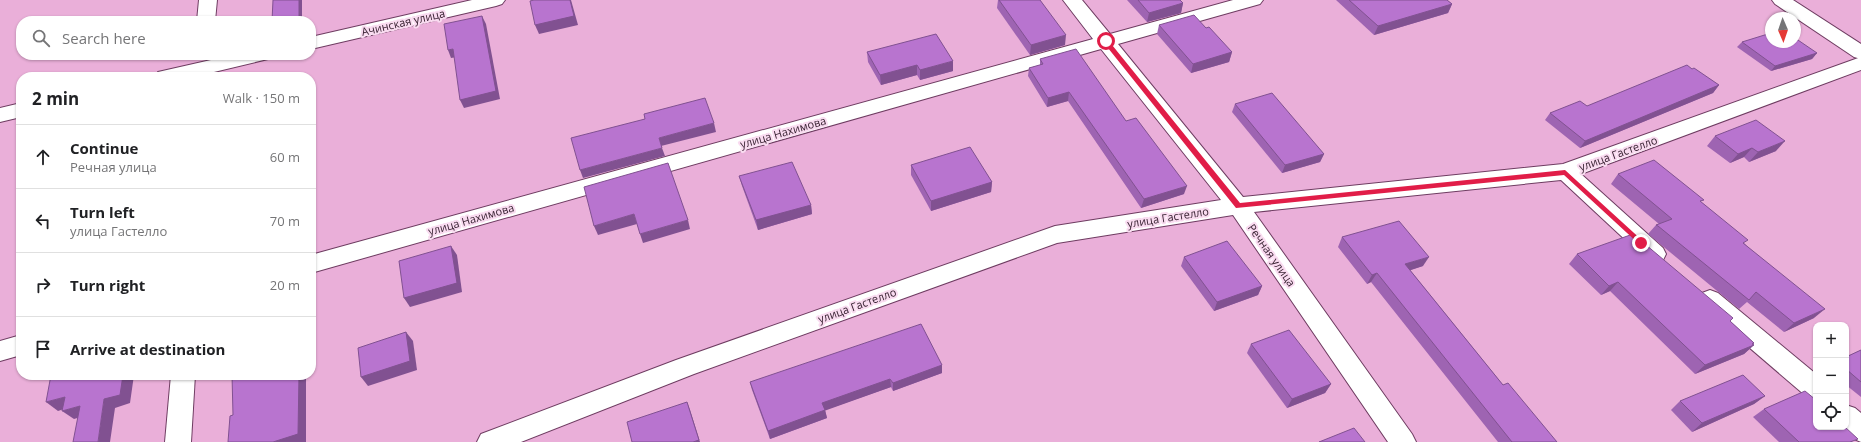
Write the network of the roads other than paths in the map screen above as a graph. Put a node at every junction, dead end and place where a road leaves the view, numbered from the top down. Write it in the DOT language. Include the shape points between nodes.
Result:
graph roads {
  1 [pos="208,0"];
  2 [pos="496,0"];
  3 [pos="1072,0"];
  4 [pos="1254,0"];
  5 [pos="1781,0"];
  6 [pos="206,16"];
  7 [pos="1106,41"];
  8 [pos="316,42"];
  9 [pos="1861,53"];
  10 [pos="237,60"];
  11 [pos="1861,63"];
  12 [pos="203,67"];
  13 [pos="184,72"];
  14 [pos="16,111"];
  15 [pos="0,115"];
  16 [pos="1565,172"];
  17 [pos="1238,206"];
  18 [pos="316,263"];
  19 [pos="1672,268"];
  20 [pos="1696,288"];
  21 [pos="16,346"];
  22 [pos="0,351"];
  23 [pos="183,380"];
  24 [pos="1813,386"];
  25 [pos="1849,419"];
  26 [pos="1861,430"];
  27 [pos="178,442"];
  28 [pos="490,442"];
  29 [pos="1403,442"];
  1 -- 6 [label="street"];
  2 -- 8 [label="street, Ачинская улица"];
  3 -- 7 [label="street, Речная улица"];
  4 -- 7 [label="street, улица Нахимова"];
  5 -- 9 [label="street"];
  7 -- 17 [label="street, Речная улица"];
  7 -- 18 [label="street, улица Нахимова"];
  10 -- 12 [label="street"];
  11 -- 16 [label="street, улица Гастелло"];
  12 -- 13 [label="street"];
  14 -- 15 [label="street"];
  16 -- 17 [label="street, улица Гастелло"];
  16 -- 19 [label="street" via="1641,243"];
  17 -- 28 [label="street, улица Гастелло" via="1054,235 685,367"];
  17 -- 29 [label="street, Речная улица"];
  20 -- 24 [label="street"];
  21 -- 22 [label="street"];
  23 -- 27 [label="street"];
  25 -- 26 [label="street"];
}
